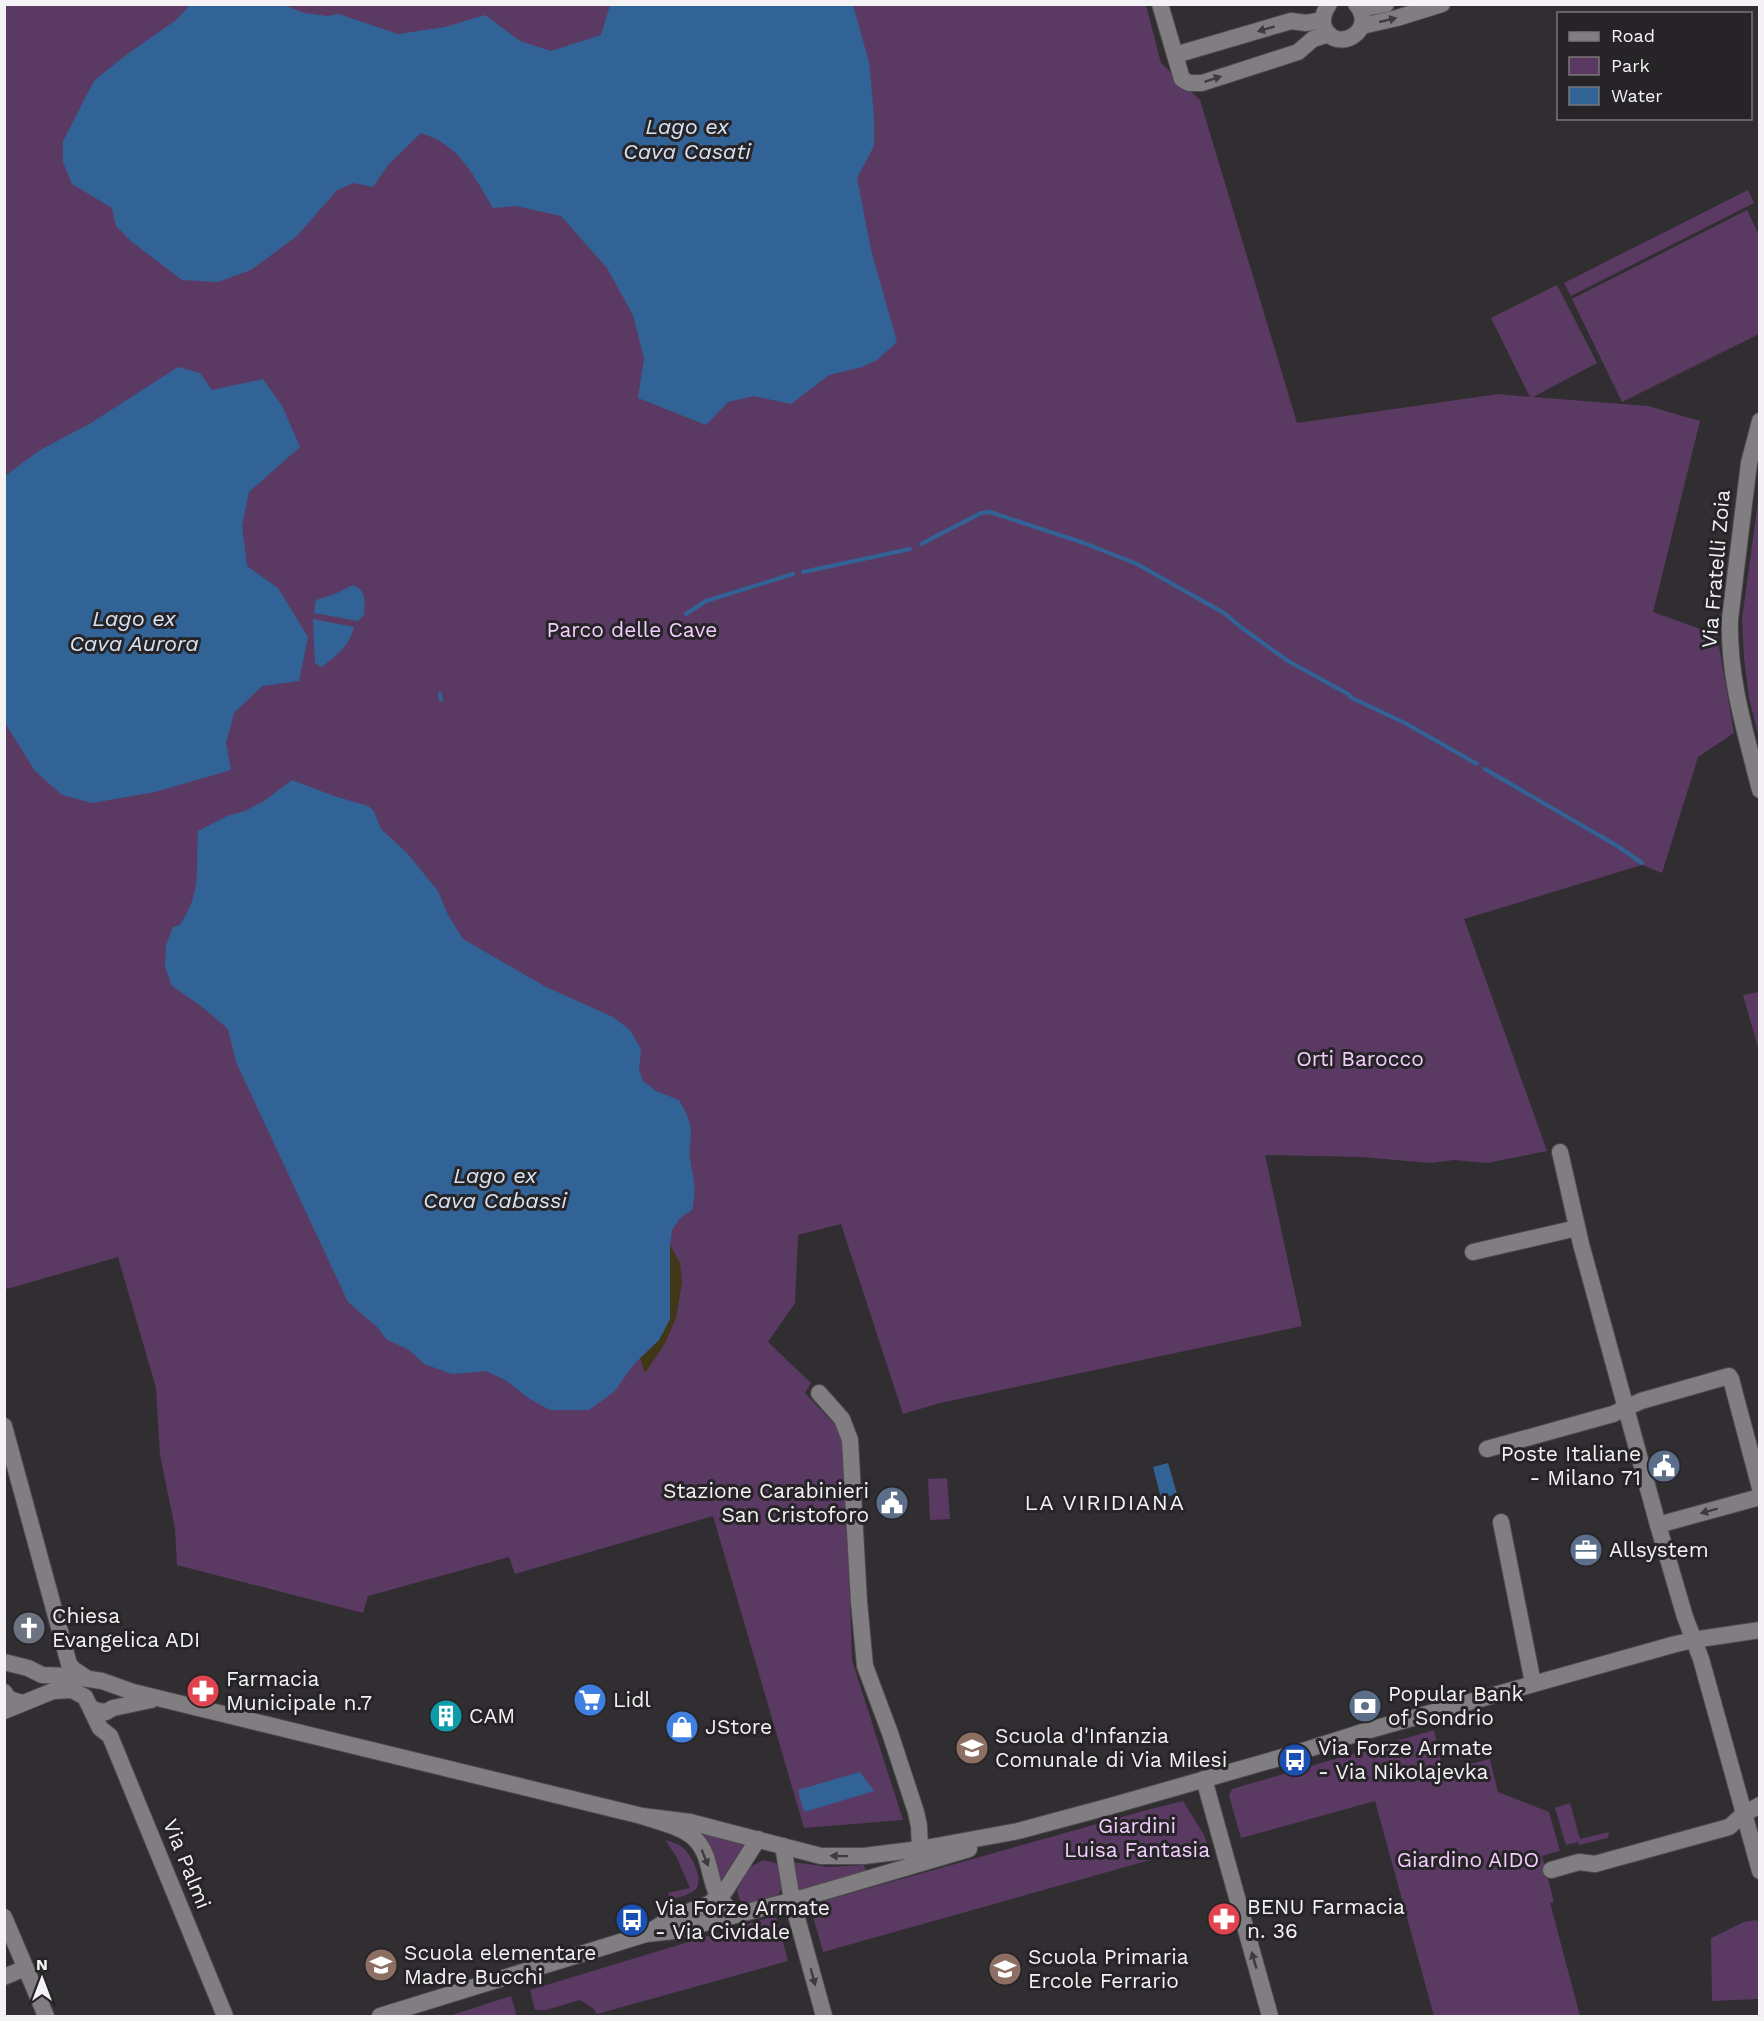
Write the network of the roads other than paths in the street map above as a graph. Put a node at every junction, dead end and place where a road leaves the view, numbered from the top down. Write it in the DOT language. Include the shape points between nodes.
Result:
graph roads {
  1 [pos="1160,4"];
  2 [pos="1386,4"];
  3 [pos="1443,4"];
  4 [pos="1359,13"];
  5 [pos="1327,14"];
  6 [pos="1175,55"];
  7 [pos="1760,421"];
  8 [pos="1760,790"];
  9 [pos="1560,1152"];
  10 [pos="1577,1228"];
  11 [pos="1473,1252"];
  12 [pos="819,1393"];
  13 [pos="1627,1406"];
  14 [pos="4,1426"];
  15 [pos="1487,1449"];
  16 [pos="1760,1488"];
  17 [pos="1760,1497"];
  18 [pos="1501,1522"];
  19 [pos="1658,1525"];
  20 [pos="1760,1630"];
  21 [pos="1693,1640"];
  22 [pos="4,1662"];
  23 [pos="69,1664"];
  24 [pos="27,1669"];
  25 [pos="54,1675"];
  26 [pos="4,1678"];
  27 [pos="101,1682"];
  28 [pos="1533,1683"];
  29 [pos="4,1692"];
  30 [pos="161,1699"];
  31 [pos="26,1702"];
  32 [pos="89,1705"];
  33 [pos="111,1709"];
  34 [pos="4,1711"];
  35 [pos="110,1736"];
  36 [pos="1204,1779"];
  37 [pos="1760,1805"];
  38 [pos="916,1812"];
  39 [pos="1744,1814"];
  40 [pos="642,1816"];
  41 [pos="1018,1831"];
  42 [pos="758,1839"];
  43 [pos="783,1846"];
  44 [pos="920,1849"];
  45 [pos="896,1853"];
  46 [pos="1551,1870"];
  47 [pos="1760,1871"];
  48 [pos="876,1878"];
  49 [pos="718,1898"];
  50 [pos="792,1900"];
  51 [pos="737,1914"];
  52 [pos="4,1917"];
  53 [pos="646,1934"];
  54 [pos="25,1968"];
  55 [pos="4,1977"];
  56 [pos="225,2014"];
  57 [pos="46,2016"];
  58 [pos="380,2016"];
  59 [pos="824,2016"];
  60 [pos="1270,2016"];
  1 -- 6 [label="street"];
  2 -- 4 [label="street"];
  4 -- 3 [label="street, one-way" via="1397,18"];
  4 -- 5 [label="street" via="1356,34 1348,39 1338,39"];
  5 -- 6 [label="street, one-way" via="1306,23 1291,21"];
  6 -- 5 [label="street, one-way" via="1182,80 1197,84 1298,52 1313,39"];
  7 -- 8 [label="street, Via Fratelli Zoia" via="1749,463 1729,642 1734,686"];
  9 -- 10 [label="street"];
  10 -- 11 [label="street"];
  10 -- 13 [label="street"];
  12 -- 38 [label="street" via="842,1419 850,1440 866,1666"];
  13 -- 15 [label="street" via="1613,1414"];
  13 -- 16 [label="street" via="1729,1377"];
  13 -- 19 [label="street"];
  14 -- 23 [label="street"];
  17 -- 19 [label="street, one-way"];
  18 -- 28 [label="street"];
  19 -- 21 [label="street"];
  20 -- 21 [label="street"];
  21 -- 28 [label="street"];
  21 -- 39 [label="street"];
  22 -- 24 [label="street"];
  23 -- 25 [label="street"];
  23 -- 27 [label="street"];
  24 -- 25 [label="street"];
  24 -- 26 [label="street" via="10,1671"];
  24 -- 31 [label="street" via="37,1677 39,1686"];
  25 -- 27 [label="street"];
  27 -- 30 [label="street"];
  27 -- 32 [label="street" via="89,1687"];
  27 -- 33 [label="street" via="118,1697"];
  28 -- 36 [label="street"];
  29 -- 31 [label="street" via="9,1699"];
  30 -- 33 [label="street"];
  30 -- 40 [label="street"];
  31 -- 32 [label="street" via="63,1689 80,1694"];
  31 -- 34 [label="street"];
  32 -- 33 [label="street" via="98,1712"];
  32 -- 35 [label="street, Via Palmi" via="100,1728"];
  33 -- 35 [label="street, Via Palmi"];
  35 -- 56 [label="street, Via Palmi"];
  36 -- 41 [label="street"];
  60 -- 36 [label="street, one-way"];
  37 -- 39 [label="street"];
  38 -- 44 [label="street"];
  38 -- 45 [label="street" via="910,1837"];
  39 -- 46 [label="street" via="1729,1827 1596,1864 1579,1862"];
  39 -- 47 [label="street"];
  40 -- 42 [label="street" via="690,1822"];
  40 -- 49 [label="street, one-way" via="694,1839 705,1857"];
  41 -- 44 [label="street"];
  41 -- 48 [label="street"];
  42 -- 43 [label="street"];
  42 -- 49 [label="street"];
  45 -- 43 [label="street, one-way" via="821,1856"];
  43 -- 50 [label="street"];
  44 -- 45 [label="street"];
  44 -- 48 [label="street" via="910,1860 882,1870"];
  48 -- 50 [label="street"];
  49 -- 51 [label="street"];
  49 -- 53 [label="street"];
  50 -- 51 [label="street"];
  50 -- 59 [label="street, one-way"];
  51 -- 53 [label="street" via="674,1932"];
  52 -- 54 [label="street"];
  53 -- 58 [label="street"];
  54 -- 55 [label="street"];
  54 -- 57 [label="street"];
}
